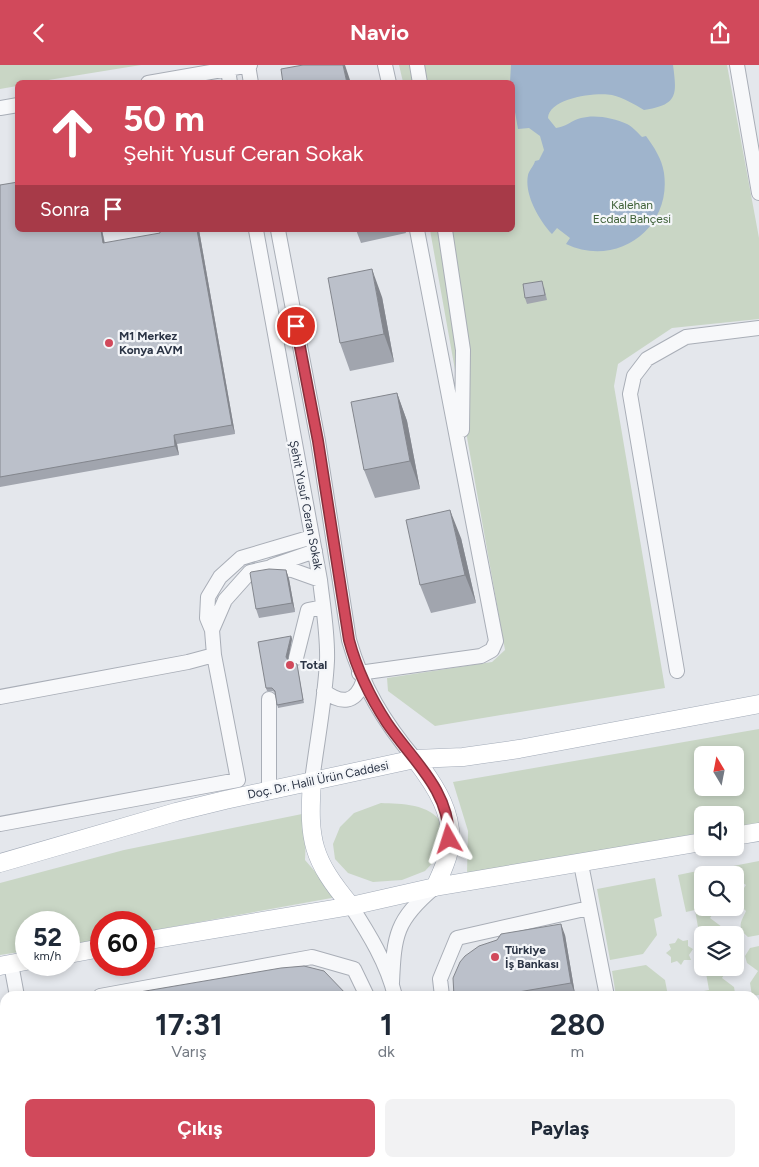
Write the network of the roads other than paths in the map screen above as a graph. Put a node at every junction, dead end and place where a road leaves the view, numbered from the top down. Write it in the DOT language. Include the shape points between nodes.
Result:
graph roads {
  1 [pos="249,65"];
  2 [pos="385,65"];
  3 [pos="417,65"];
  4 [pos="737,65"];
  5 [pos="229,76"];
  6 [pos="183,80"];
  7 [pos="251,80"];
  8 [pos="388,80"];
  9 [pos="420,80"];
  10 [pos="15,105"];
  11 [pos="0,107"];
  12 [pos="759,193"];
  13 [pos="256,232"];
  14 [pos="278,232"];
  15 [pos="417,232"];
  16 [pos="445,232"];
  17 [pos="759,328"];
  18 [pos="462,460"];
  19 [pos="312,537"];
  20 [pos="315,551"];
  21 [pos="267,568"];
  22 [pos="320,580"];
  23 [pos="323,607"];
  24 [pos="212,630"];
  25 [pos="214,655"];
  26 [pos="296,658"];
  27 [pos="677,671"];
  28 [pos="361,677"];
  29 [pos="324,691"];
  30 [pos="0,697"];
  31 [pos="269,699"];
  32 [pos="759,704"];
  33 [pos="415,759"];
  34 [pos="312,781"];
  35 [pos="269,790"];
  36 [pos="0,825"];
  37 [pos="759,832"];
  38 [pos="744,834"];
  39 [pos="694,843"];
  40 [pos="0,863"];
  41 [pos="581,864"];
  42 [pos="435,887"];
  43 [pos="351,906"];
  44 [pos="589,908"];
  45 [pos="155,939"];
  46 [pos="12,964"];
  47 [pos="394,990"];
  48 [pos="16,991"];
  49 [pos="127,991"];
  50 [pos="365,991"];
  51 [pos="441,991"];
  52 [pos="606,991"];
  1 -- 5 [label="street"];
  1 -- 7 [label="street"];
  2 -- 8 [label="street"];
  3 -- 9 [label="street"];
  4 -- 12 [label="street"];
  5 -- 6 [label="street"];
  10 -- 11 [label="street"];
  13 -- 19 [label="street, Şehit Yusuf Ceran Sokak"];
  14 -- 28 [label="street, Şehit Yusuf Ceran Sokak" via="318,441 349,640"];
  15 -- 18 [label="street"];
  16 -- 18 [label="street" via="463,350"];
  17 -- 27 [label="street" via="686,337 647,359 634,376 630,394"];
  18 -- 28 [label="street" via="496,641 492,651 481,656"];
  19 -- 20 [label="street, Şehit Yusuf Ceran Sokak"];
  19 -- 24 [label="street" via="241,558 220,577 208,597 208,619"];
  20 -- 21 [label="street"];
  20 -- 22 [label="street, Şehit Yusuf Ceran Sokak"];
  21 -- 22 [label="street" via="292,570"];
  21 -- 24 [label="street" via="250,572 225,600"];
  22 -- 23 [label="street, Şehit Yusuf Ceran Sokak"];
  23 -- 26 [label="street" via="308,610"];
  23 -- 29 [label="street, Şehit Yusuf Ceran Sokak" via="327,643"];
  24 -- 25 [label="street"];
  25 -- 30 [label="street"];
  25 -- 36 [label="street" via="238,780"];
  28 -- 29 [label="street" via="355,697 338,700"];
  28 -- 33 [label="street, Şehit Yusuf Ceran Sokak" via="387,722"];
  29 -- 34 [label="street, Şehit Yusuf Ceran Sokak"];
  31 -- 35 [label="street"];
  32 -- 33 [label="main road, Doç. Dr. Halil Ürün Caddesi" via="511,750"];
  33 -- 34 [label="main road, Doç. Dr. Halil Ürün Caddesi"];
  33 -- 42 [label="main road" via="437,789 450,827 449,850"];
  34 -- 35 [label="main road, Doç. Dr. Halil Ürün Caddesi"];
  34 -- 43 [label="main road" via="310,825 313,844 329,877"];
  35 -- 40 [label="main road, Doç. Dr. Halil Ürün Caddesi" via="140,821"];
  37 -- 38 [label="main road"];
  39 -- 41 [label="main road"];
  41 -- 42 [label="main road"];
  41 -- 44 [label="street"];
  42 -- 43 [label="main road"];
  42 -- 47 [label="street" via="401,923 393,952"];
  43 -- 45 [label="main road"];
  43 -- 47 [label="street" via="372,940"];
  44 -- 51 [label="street" via="457,938 440,979"];
  44 -- 52 [label="street"];
  46 -- 48 [label="street"];
  49 -- 50 [label="street" via="312,957 354,969"];
}
